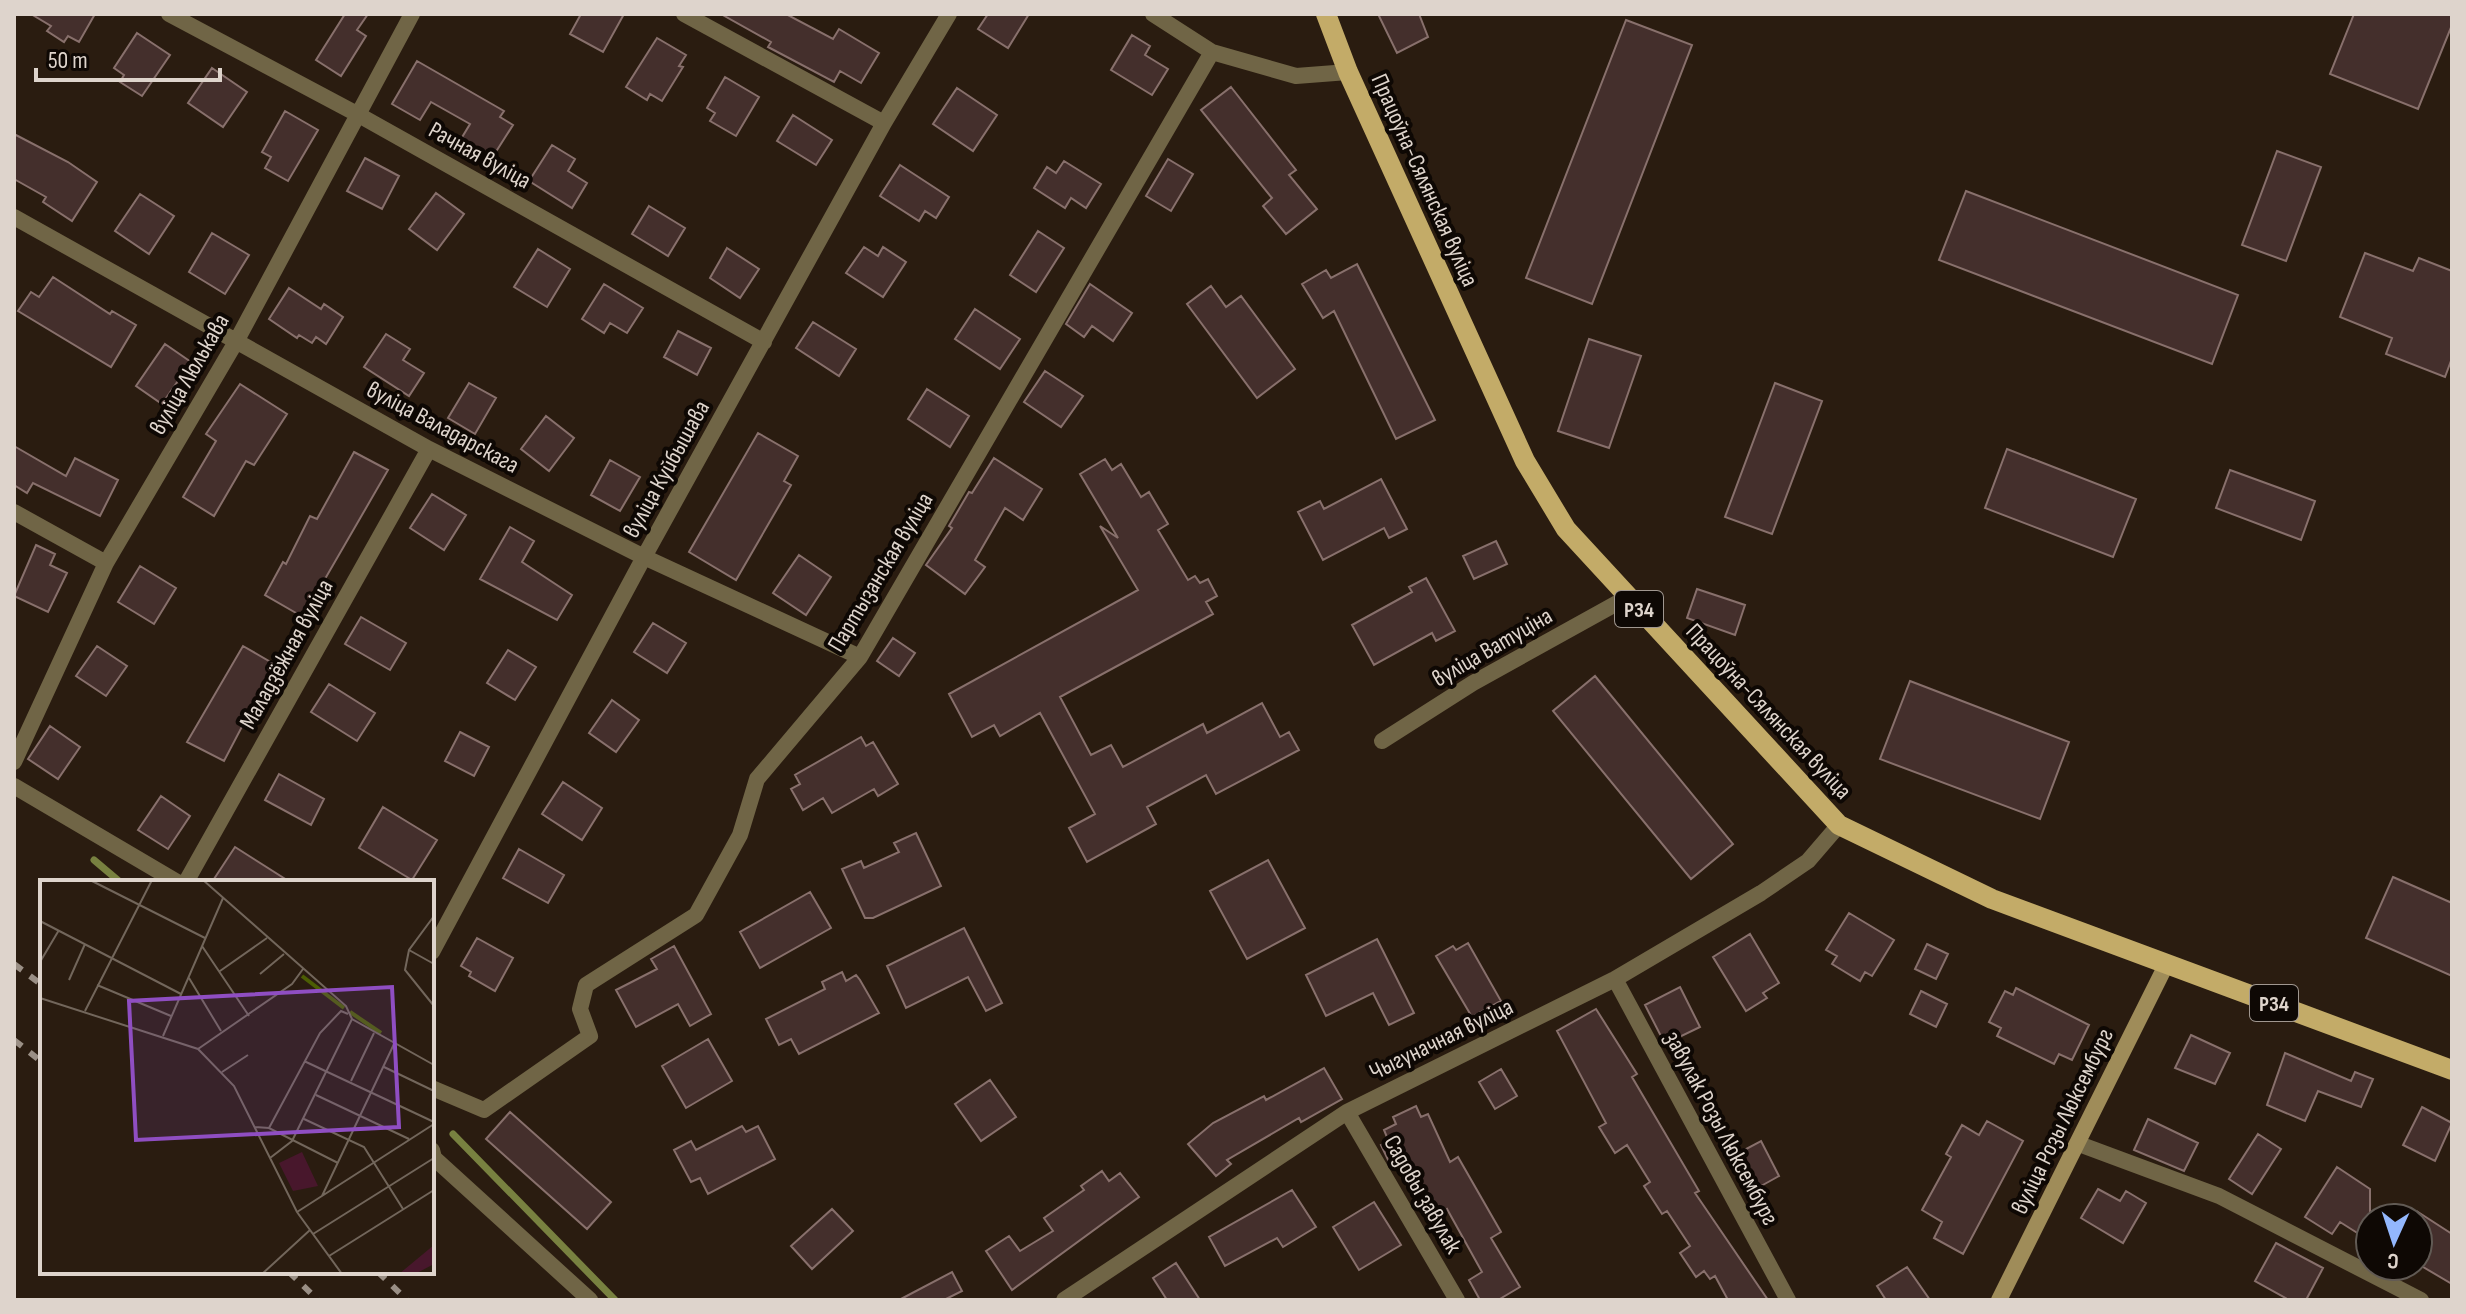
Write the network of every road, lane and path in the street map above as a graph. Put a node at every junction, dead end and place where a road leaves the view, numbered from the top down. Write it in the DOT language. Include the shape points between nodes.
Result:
graph roads {
  1 [pos="169,14"];
  2 [pos="412,14"];
  3 [pos="684,14"];
  4 [pos="949,14"];
  5 [pos="1153,14"];
  6 [pos="1326,14"];
  7 [pos="1212,52"];
  8 [pos="1348,72"];
  9 [pos="357,114"];
  10 [pos="884,123"];
  11 [pos="14,217"];
  12 [pos="237,340"];
  13 [pos="764,342"];
  14 [pos="429,449"];
  15 [pos="14,512"];
  16 [pos="644,557"];
  17 [pos="106,563"];
  18 [pos="1628,597"];
  19 [pos="860,657"];
  20 [pos="1382,741"];
  21 [pos="14,762"];
  22 [pos="14,786"];
  23 [pos="1839,825"];
  24 [pos="174,880"];
  25 [pos="187,880"];
  26 [pos="434,948"];
  27 [pos="2167,963"];
  28 [pos="1615,979"];
  29 [pos="2452,1070"];
  30 [pos="434,1089"];
  31 [pos="1347,1112"];
  32 [pos="2079,1144"];
  33 [pos="434,1158"];
  34 [pos="590,1300"];
  35 [pos="1064,1300"];
  36 [pos="1457,1300"];
  37 [pos="1788,1300"];
  38 [pos="1999,1300"];
  39 [pos="2421,1300"];
  1 -- 9 [label="street, Рачная вуліца"];
  2 -- 9 [label="street, вуліца Люлькава"];
  3 -- 10 [label="street"];
  4 -- 10 [label="street, вуліца Куйбышава"];
  5 -- 7 [label="street"];
  6 -- 8 [label="main road, Працоўна-Сялянская вуліца / Р34"];
  7 -- 8 [label="street" via="1296,76"];
  7 -- 19 [label="street, Партызанская вуліца"];
  8 -- 18 [label="main road, Працоўна-Сялянская вуліца / Р34" via="1525,461 1566,529"];
  9 -- 12 [label="street, вуліца Люлькава"];
  9 -- 13 [label="street, Рачная вуліца"];
  10 -- 13 [label="street, вуліца Куйбышава"];
  11 -- 12 [label="street, вуліца Валадарскага"];
  12 -- 14 [label="street, вуліца Валадарскага"];
  12 -- 17 [label="street, вуліца Люлькава"];
  13 -- 16 [label="street, вуліца Куйбышава"];
  14 -- 16 [label="street, вуліца Валадарскага"];
  14 -- 25 [label="street, Маладзёжная вуліца"];
  15 -- 17 [label="street"];
  16 -- 19 [label="street, вуліца Валадарскага"];
  16 -- 26 [label="street, вуліца Куйбышава"];
  17 -- 21 [label="street, вуліца Люлькава"];
  18 -- 20 [label="street, вуліца Ватуціна" via="1473,683"];
  18 -- 23 [label="main road, Працоўна-Сялянская вуліца / Р34"];
  19 -- 30 [label="street, Партызанская вуліца" via="757,779 740,835 696,915 586,985 580,1009 590,1036 484,1110"];
  22 -- 24 [label="street"];
  23 -- 27 [label="main road, Працоўна-Сялянская вуліца / Р34" via="1992,899"];
  23 -- 28 [label="street, Чыгуначная вуліца" via="1808,861"];
  27 -- 29 [label="main road, Працоўна-Сялянская вуліца / Р34"];
  27 -- 32 [label="street, вуліца Розы Люксембург"];
  28 -- 31 [label="street, Чыгуначная вуліца"];
  28 -- 37 [label="street, завулак Розы Люксембург"];
  31 -- 35 [label="street, Чыгуначная вуліца"];
  31 -- 36 [label="street, Садовы завулак"];
  32 -- 38 [label="street, вуліца Розы Люксембург"];
  32 -- 39 [label="street" via="2219,1196"];
  33 -- 34 [label="street"];
}
